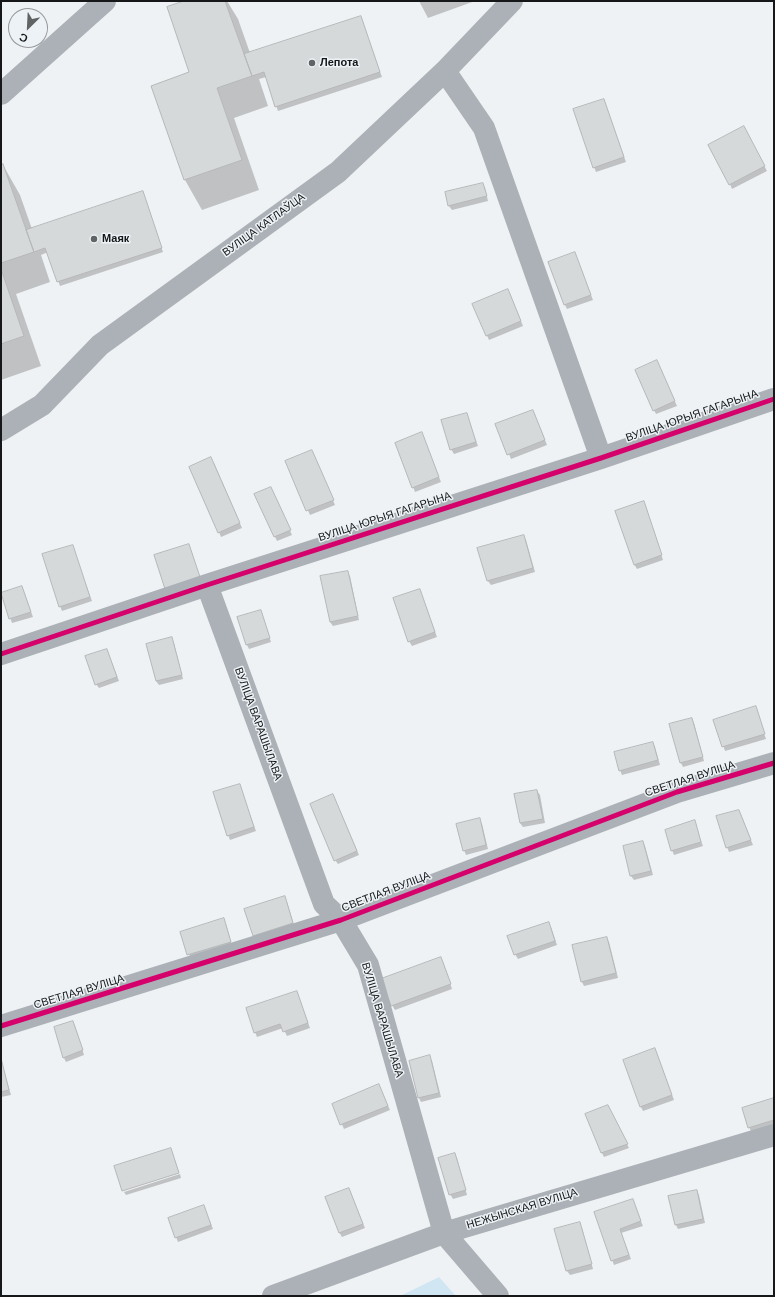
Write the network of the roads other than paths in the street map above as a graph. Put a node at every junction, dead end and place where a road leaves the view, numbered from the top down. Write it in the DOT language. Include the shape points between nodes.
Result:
graph roads {
  1 [pos="105,1"];
  2 [pos="512,1"];
  3 [pos="444,71"];
  4 [pos="1,94"];
  5 [pos="774,399"];
  6 [pos="1,430"];
  7 [pos="601,458"];
  8 [pos="207,585"];
  9 [pos="1,654"];
  10 [pos="774,763"];
  11 [pos="341,920"];
  12 [pos="1,1026"];
  13 [pos="774,1134"];
  14 [pos="444,1232"];
  15 [pos="273,1296"];
  16 [pos="498,1296"];
  1 -- 4 [label="street"];
  2 -- 3 [label="street, ВУЛІЦА КАТЛАЎЦА"];
  3 -- 6 [label="street, ВУЛІЦА КАТЛАЎЦА" via="338,172 100,345 42,405"];
  3 -- 7 [label="street" via="484,128"];
  5 -- 7 [label="street, ВУЛІЦА ЮРЫЯ ГАГАРЫНА"];
  7 -- 8 [label="street, ВУЛІЦА ЮРЫЯ ГАГАРЫНА"];
  8 -- 9 [label="street, ВУЛІЦА ЮРЫЯ ГАГАРЫНА"];
  8 -- 11 [label="street, ВУЛІЦА ВАРАШЫЛАВА" via="324,904"];
  10 -- 11 [label="street, СВЕТЛАЯ ВУЛІЦА" via="677,792"];
  11 -- 12 [label="street, СВЕТЛАЯ ВУЛІЦА"];
  11 -- 14 [label="street, ВУЛІЦА ВАРАШЫЛАВА" via="368,965"];
  13 -- 14 [label="street, НЕЖЫНСКАЯ ВУЛІЦА"];
  14 -- 15 [label="street, НЕЖЫНСКАЯ ВУЛІЦА"];
  14 -- 16 [label="street, ВУЛІЦА ВАРАШЫЛАВА"];
}
